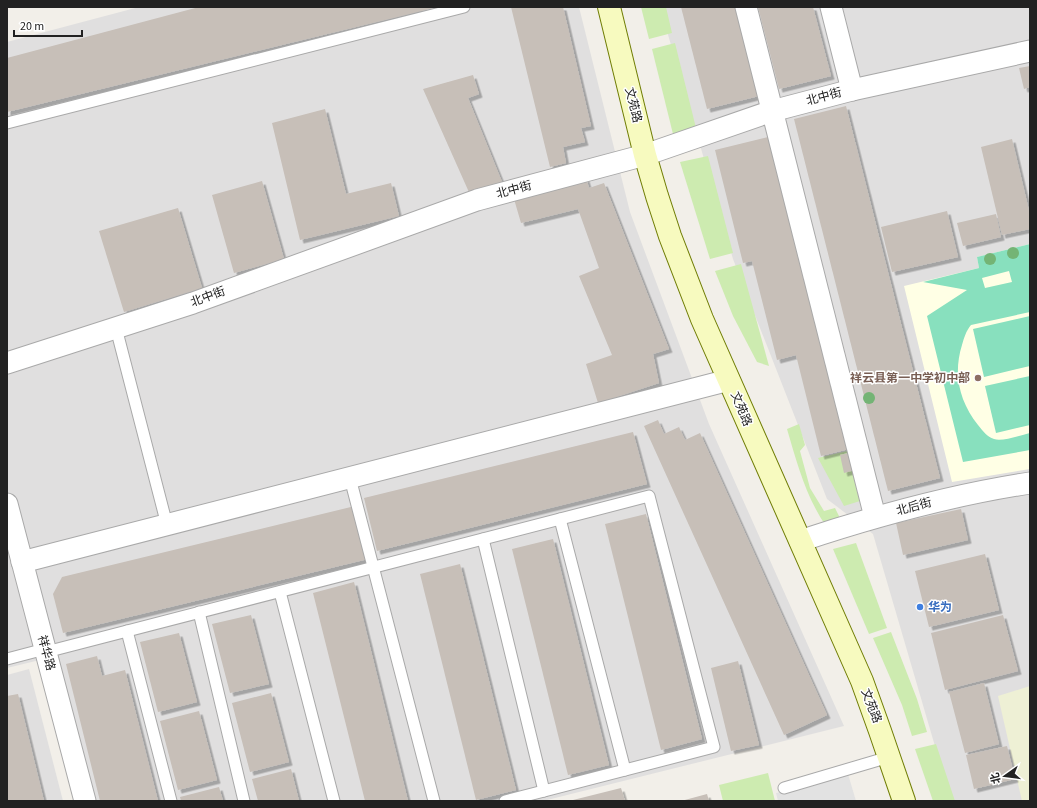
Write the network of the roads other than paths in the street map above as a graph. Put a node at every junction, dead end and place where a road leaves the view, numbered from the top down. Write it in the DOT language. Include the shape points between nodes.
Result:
graph roads {
  1 [pos="464,7"];
  2 [pos="609,7"];
  3 [pos="746,7"];
  4 [pos="831,7"];
  5 [pos="1030,51"];
  6 [pos="852,90"];
  7 [pos="772,111"];
  8 [pos="7,123"];
  9 [pos="645,155"];
  10 [pos="116,328"];
  11 [pos="7,363"];
  12 [pos="729,380"];
  13 [pos="350,478"];
  14 [pos="1030,483"];
  15 [pos="7,504"];
  16 [pos="875,517"];
  17 [pos="560,520"];
  18 [pos="167,525"];
  19 [pos="483,539"];
  20 [pos="800,541"];
  21 [pos="22,562"];
  22 [pos="373,567"];
  23 [pos="280,592"];
  24 [pos="199,612"];
  25 [pos="127,631"];
  26 [pos="45,651"];
  27 [pos="7,659"];
  28 [pos="889,757"];
  29 [pos="625,770"];
  30 [pos="784,788"];
  31 [pos="544,791"];
  32 [pos="85,801"];
  33 [pos="171,801"];
  34 [pos="244,801"];
  35 [pos="334,801"];
  36 [pos="434,801"];
  37 [pos="505,801"];
  38 [pos="904,801"];
  1 -- 8 [label="lane"];
  2 -- 9 [label="main road, 文苑路"];
  3 -- 7 [label="street"];
  4 -- 6 [label="street"];
  5 -- 6 [label="street, 北中街"];
  6 -- 7 [label="street, 北中街"];
  7 -- 9 [label="street, 北中街"];
  7 -- 16 [label="street"];
  9 -- 10 [label="street, 北中街" via="477,200 193,303"];
  9 -- 12 [label="main road, 文苑路" via="673,242 702,319"];
  10 -- 11 [label="street, 北中街"];
  10 -- 18 [label="lane"];
  12 -- 13 [label="street"];
  12 -- 20 [label="main road, 文苑路"];
  13 -- 18 [label="street"];
  13 -- 22 [label="lane"];
  14 -- 16 [label="street, 北后街" via="948,498"];
  15 -- 21 [label="street, 祥华路"];
  16 -- 20 [label="street, 北后街"];
  17 -- 19 [label="lane"];
  17 -- 29 [label="lane"];
  17 -- 29 [label="lane" via="649,496 714,747"];
  18 -- 21 [label="street"];
  19 -- 22 [label="lane"];
  19 -- 31 [label="lane"];
  20 -- 28 [label="main road, 文苑路" via="862,681"];
  21 -- 26 [label="street, 祥华路"];
  22 -- 23 [label="lane"];
  22 -- 36 [label="lane"];
  23 -- 24 [label="lane"];
  23 -- 35 [label="lane"];
  24 -- 25 [label="lane"];
  24 -- 34 [label="lane"];
  25 -- 26 [label="lane"];
  25 -- 33 [label="lane"];
  26 -- 27 [label="lane"];
  26 -- 32 [label="street, 祥华路"];
  28 -- 30 [label="lane"];
  28 -- 38 [label="main road, 文苑路"];
  29 -- 31 [label="lane"];
  31 -- 37 [label="lane"];
}
